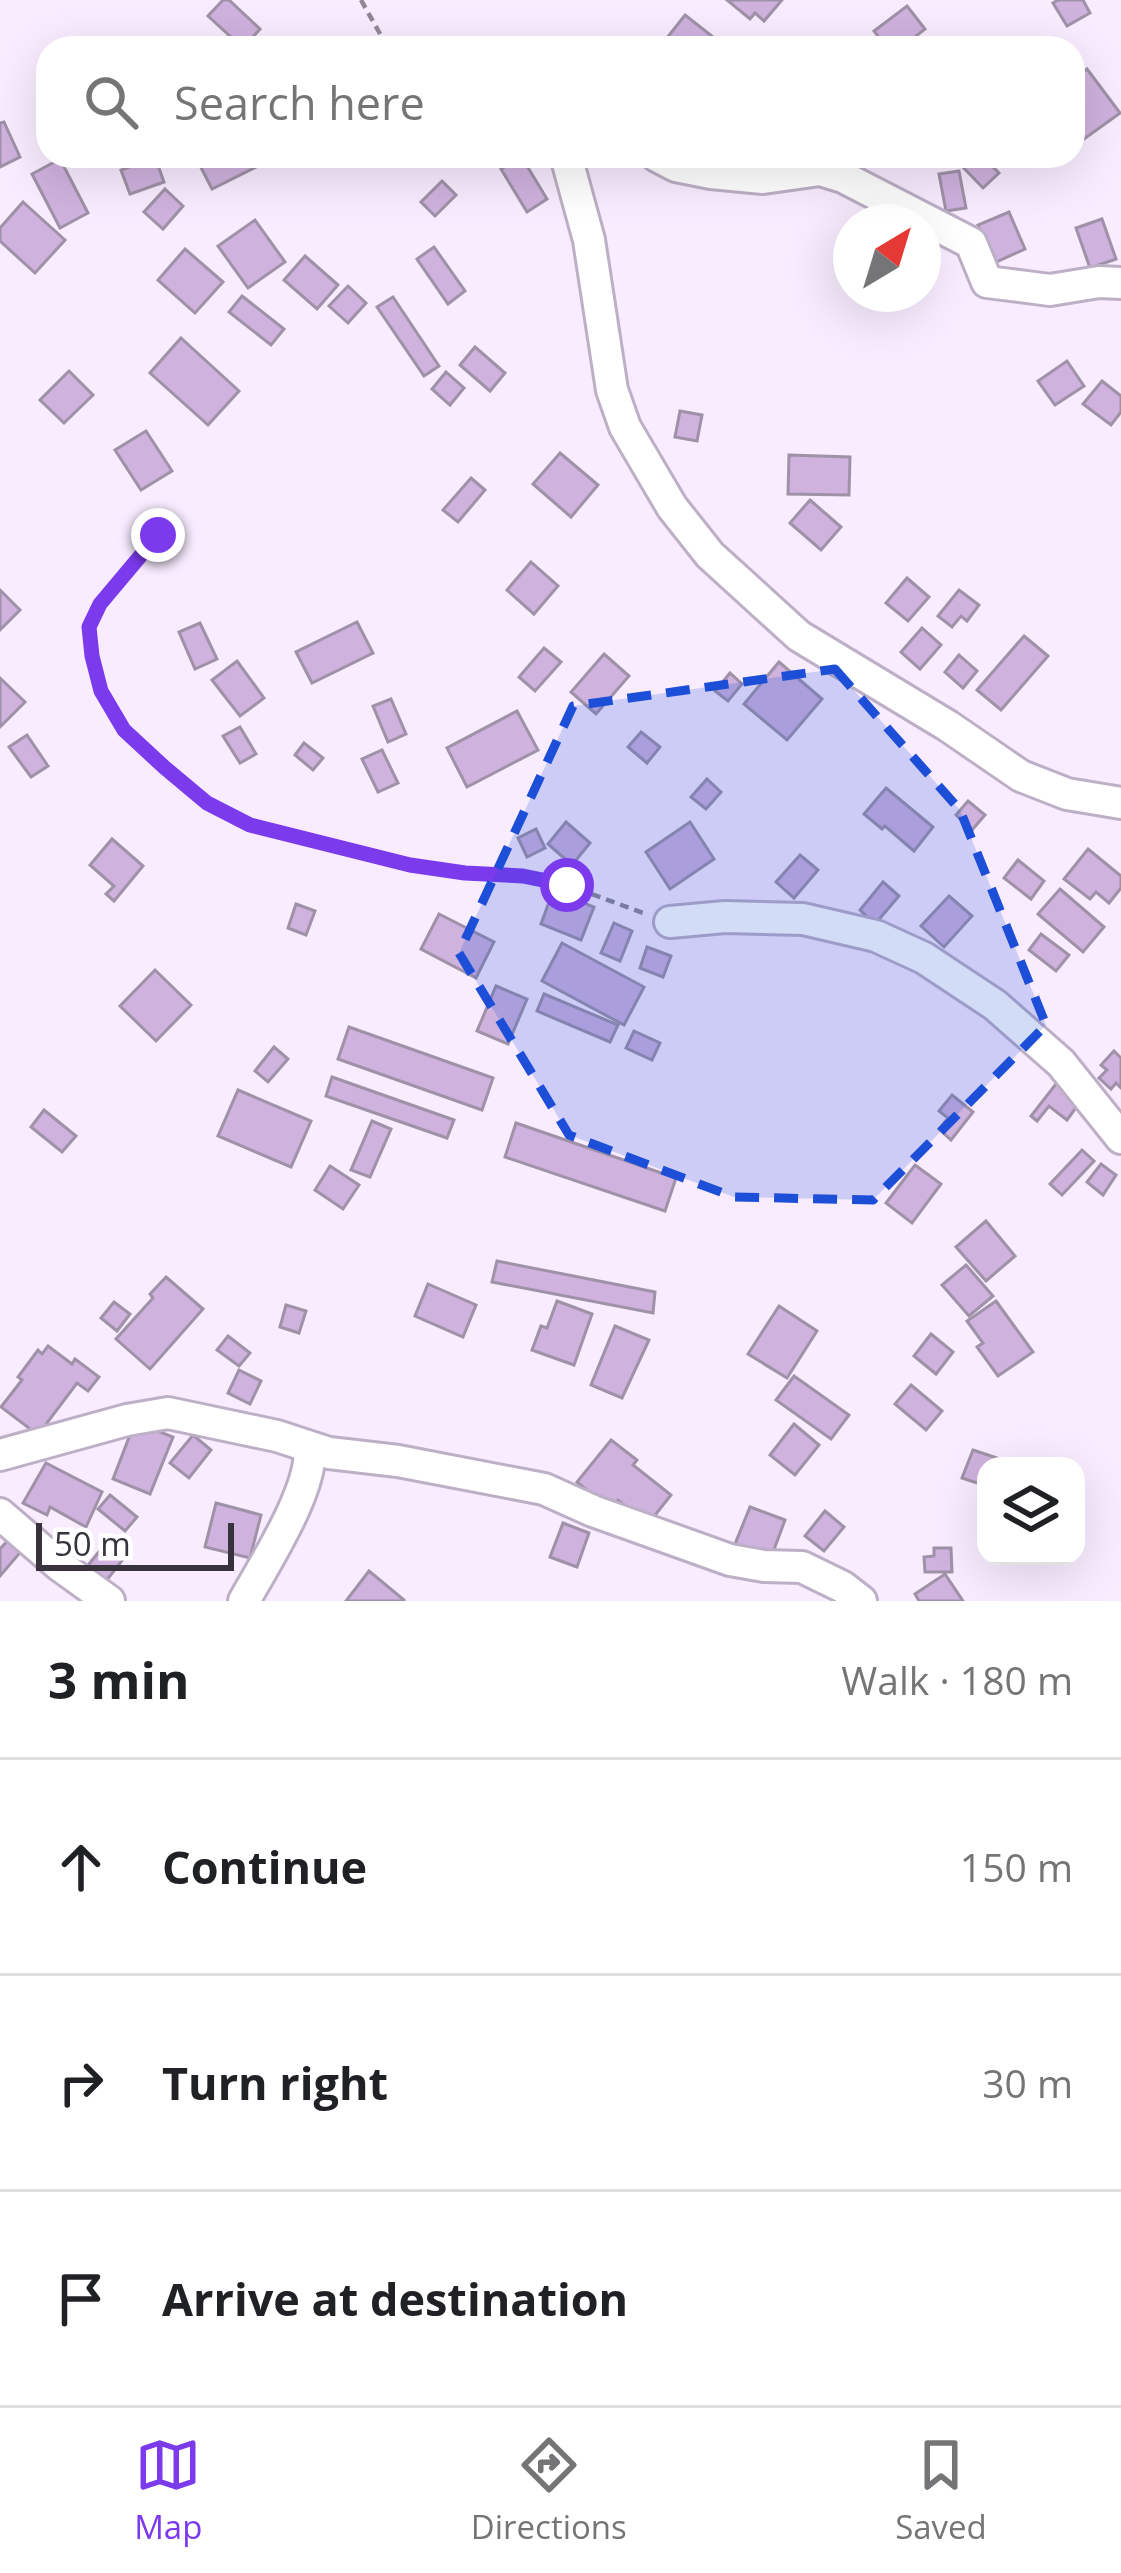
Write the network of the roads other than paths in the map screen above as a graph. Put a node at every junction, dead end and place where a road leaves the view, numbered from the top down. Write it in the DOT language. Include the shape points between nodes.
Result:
graph roads {
  1 [pos="569,168"];
  2 [pos="686,168"];
  3 [pos="1121,283"];
  4 [pos="1121,803"];
  5 [pos="670,922"];
  6 [pos="1121,1138"];
  7 [pos="309,1447"];
  8 [pos="0,1455"];
  9 [pos="0,1514"];
  10 [pos="110,1601"];
  11 [pos="244,1601"];
  12 [pos="861,1601"];
  1 -- 4 [label="street" via="625,428 710,555 799,636 1021,776"];
  2 -- 3 [label="street" via="843,177 971,243 987,282 1050,290"];
  5 -- 6 [label="street" via="803,919 876,936 924,958 1061,1063"];
  7 -- 8 [label="street" via="168,1414"];
  7 -- 11 [label="street" via="300,1492"];
  7 -- 12 [label="street" via="544,1489 730,1560 802,1568"];
  9 -- 10 [label="street"];
}
